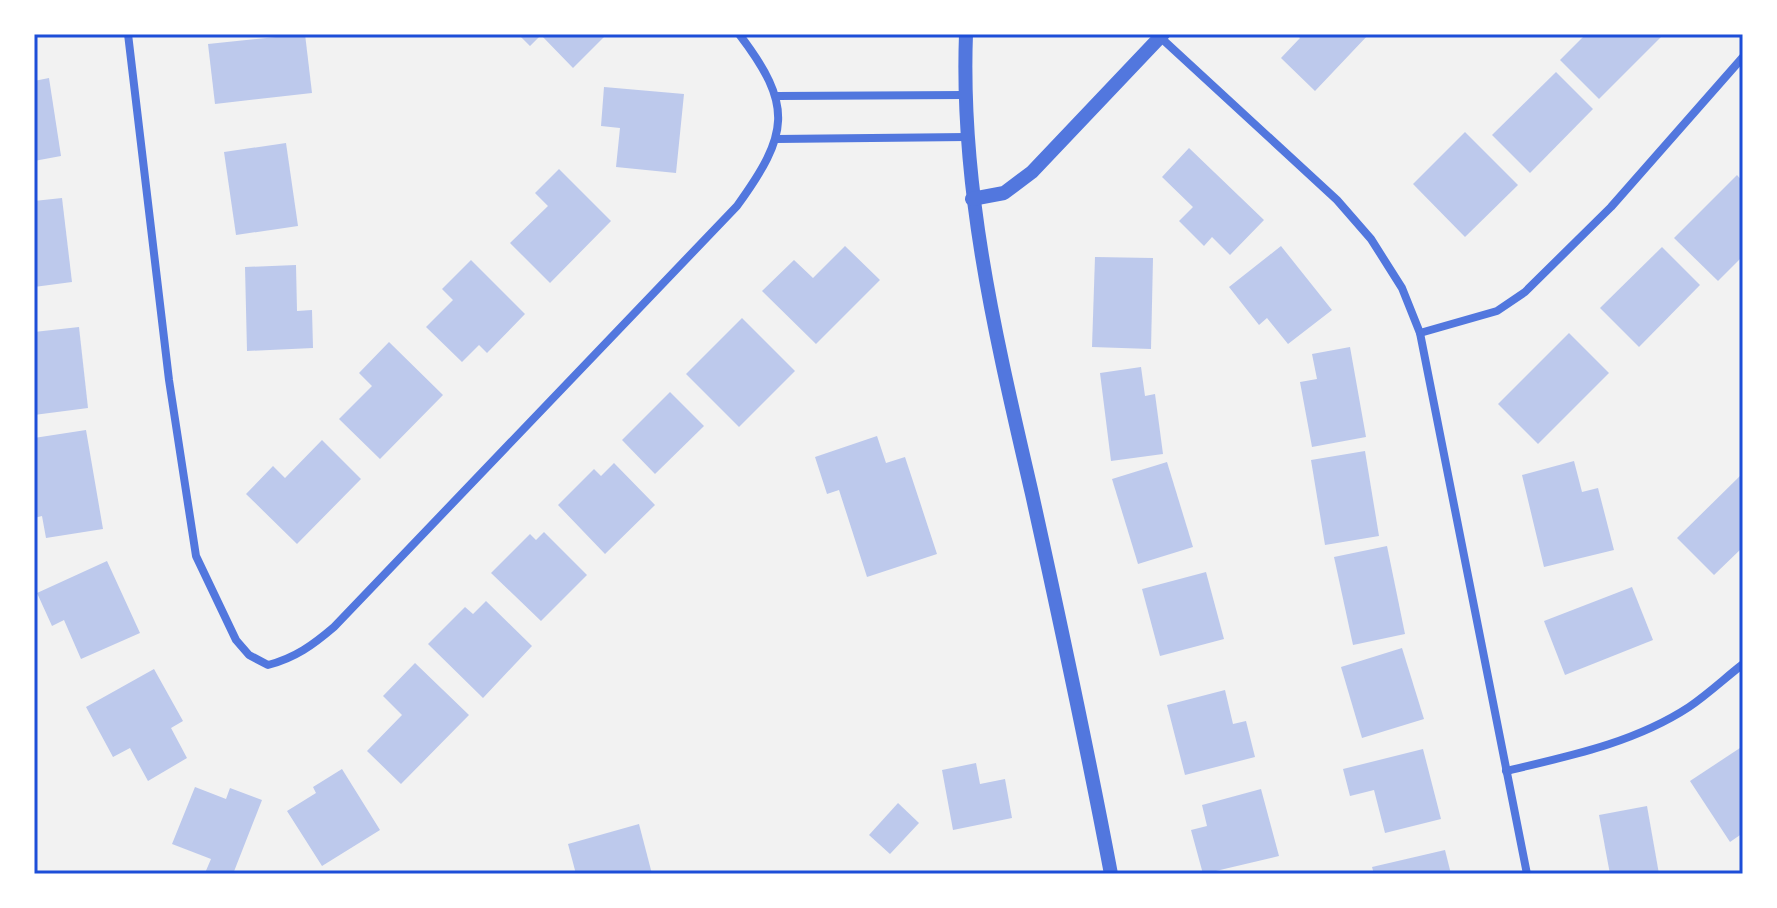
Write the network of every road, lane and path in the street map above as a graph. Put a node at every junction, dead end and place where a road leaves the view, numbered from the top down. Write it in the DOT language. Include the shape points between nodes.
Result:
graph roads {
  1 [pos="128,34"];
  2 [pos="739,34"];
  3 [pos="966,34"];
  4 [pos="1161,35"];
  5 [pos="1743,57"];
  6 [pos="964,95"];
  7 [pos="777,96"];
  8 [pos="967,137"];
  9 [pos="776,139"];
  10 [pos="972,199"];
  11 [pos="1420,333"];
  12 [pos="1743,664"];
  13 [pos="1506,771"];
  14 [pos="1111,874"];
  15 [pos="1527,874"];
  1 -- 9 [label="street" via="169,380 196,556 236,640 268,665 310,647 334,627 737,206"];
  2 -- 7 [label="street"];
  3 -- 6 [label="street"];
  4 -- 10 [label="street" via="1032,172 1004,193"];
  4 -- 11 [label="street" via="1337,200 1371,239 1402,288"];
  5 -- 11 [label="street" via="1611,207 1525,292 1497,311"];
  6 -- 7 [label="street"];
  6 -- 8 [label="street"];
  7 -- 9 [label="street"];
  8 -- 9 [label="street"];
  8 -- 10 [label="street"];
  10 -- 14 [label="street" via="1001,362 1078,701"];
  11 -- 13 [label="street"];
  12 -- 13 [label="street" via="1688,707 1645,730 1602,748"];
  13 -- 15 [label="street"];
}
